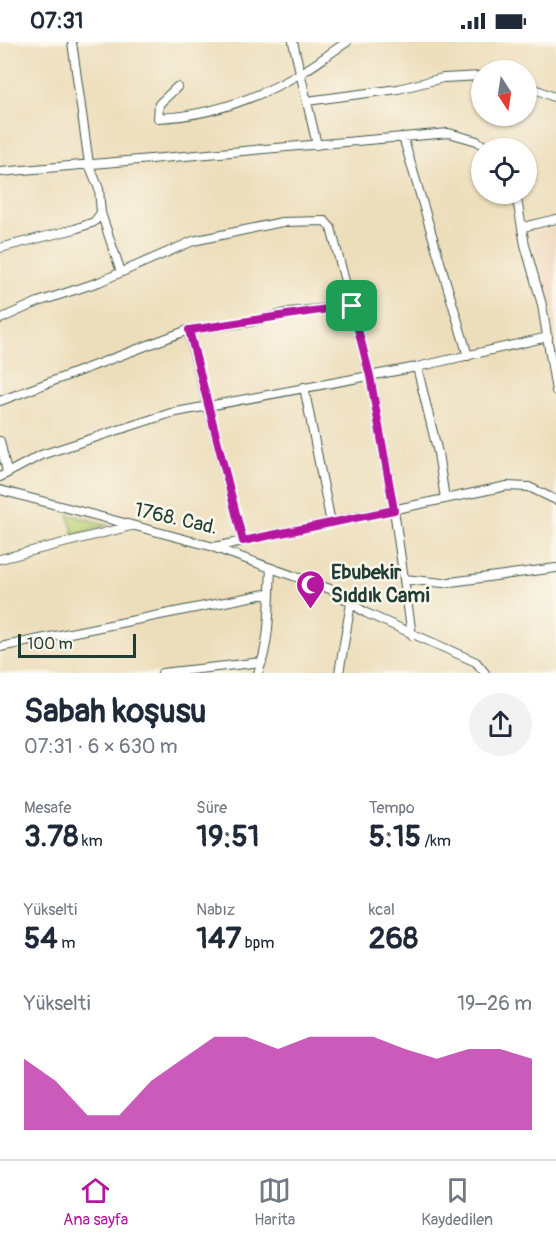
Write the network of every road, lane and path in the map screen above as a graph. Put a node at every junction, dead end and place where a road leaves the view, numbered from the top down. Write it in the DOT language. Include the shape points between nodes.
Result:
graph roads {
  1 [pos="72,42"];
  2 [pos="293,42"];
  3 [pos="347,42"];
  4 [pos="301,73"];
  5 [pos="471,77"];
  6 [pos="177,87"];
  7 [pos="537,90"];
  8 [pos="556,98"];
  9 [pos="307,101"];
  10 [pos="404,137"];
  11 [pos="471,139"];
  12 [pos="317,145"];
  13 [pos="89,164"];
  14 [pos="0,172"];
  15 [pos="518,204"];
  16 [pos="101,213"];
  17 [pos="556,219"];
  18 [pos="523,226"];
  19 [pos="0,248"];
  20 [pos="121,272"];
  21 [pos="352,306"];
  22 [pos="0,319"];
  23 [pos="189,330"];
  24 [pos="548,338"];
  25 [pos="468,356"];
  26 [pos="554,356"];
  27 [pos="417,367"];
  28 [pos="370,376"];
  29 [pos="304,387"];
  30 [pos="556,391"];
  31 [pos="0,401"];
  32 [pos="207,406"];
  33 [pos="0,441"];
  34 [pos="4,474"];
  35 [pos="0,490"];
  36 [pos="445,499"];
  37 [pos="556,500"];
  38 [pos="394,510"];
  39 [pos="331,523"];
  40 [pos="132,526"];
  41 [pos="243,541"];
  42 [pos="214,547"];
  43 [pos="0,559"];
  44 [pos="271,568"];
  45 [pos="554,572"];
  46 [pos="404,579"];
  47 [pos="270,593"];
  48 [pos="351,603"];
  49 [pos="412,635"];
  50 [pos="1,644"];
  51 [pos="262,662"];
  52 [pos="162,673"];
  53 [pos="258,673"];
  54 [pos="339,673"];
  55 [pos="486,673"];
  1 -- 13 [label="street"];
  2 -- 4 [label="street"];
  3 -- 4 [label="street"];
  4 -- 6 [label="street" via="228,106 187,117 158,118 159,104"];
  4 -- 9 [label="street"];
  5 -- 9 [label="street"];
  7 -- 8 [label="street"];
  9 -- 12 [label="street"];
  10 -- 11 [label="street" via="449,133"];
  10 -- 12 [label="street"];
  10 -- 25 [label="street"];
  12 -- 13 [label="street"];
  13 -- 14 [label="street"];
  13 -- 16 [label="street" via="99,189"];
  15 -- 18 [label="street"];
  16 -- 19 [label="street" via="85,226"];
  16 -- 20 [label="street"];
  17 -- 18 [label="street"];
  18 -- 24 [label="street"];
  20 -- 21 [label="street" via="193,241 282,222 325,221 331,228"];
  20 -- 22 [label="street"];
  21 -- 23 [label="street" via="289,312 251,322"];
  21 -- 28 [label="street"];
  23 -- 31 [label="street"];
  23 -- 32 [label="street"];
  24 -- 25 [label="street"];
  24 -- 26 [label="street"];
  25 -- 27 [label="street"];
  26 -- 30 [label="street"];
  27 -- 28 [label="street"];
  27 -- 36 [label="street"];
  28 -- 29 [label="street"];
  28 -- 38 [label="street"];
  29 -- 32 [label="street"];
  29 -- 39 [label="street"];
  32 -- 34 [label="street" via="171,413 52,452"];
  32 -- 41 [label="street"];
  33 -- 34 [label="street"];
  35 -- 40 [label="street, 1768. Cad."];
  36 -- 37 [label="street, 1768. Cad." via="507,486 529,487"];
  36 -- 38 [label="street, 1768. Cad."];
  38 -- 39 [label="street, 1768. Cad."];
  38 -- 46 [label="street"];
  39 -- 41 [label="street, 1768. Cad."];
  40 -- 42 [label="street, 1768. Cad."];
  40 -- 43 [label="street"];
  41 -- 42 [label="street, 1768. Cad."];
  42 -- 44 [label="street"];
  44 -- 47 [label="street"];
  44 -- 48 [label="street" via="330,589"];
  45 -- 46 [label="street" via="443,582"];
  46 -- 49 [label="street"];
  47 -- 50 [label="street"];
  47 -- 51 [label="street"];
  48 -- 49 [label="street"];
  48 -- 54 [label="street"];
  49 -- 55 [label="street" via="476,662"];
  51 -- 52 [label="street"];
  51 -- 53 [label="street"];
}
